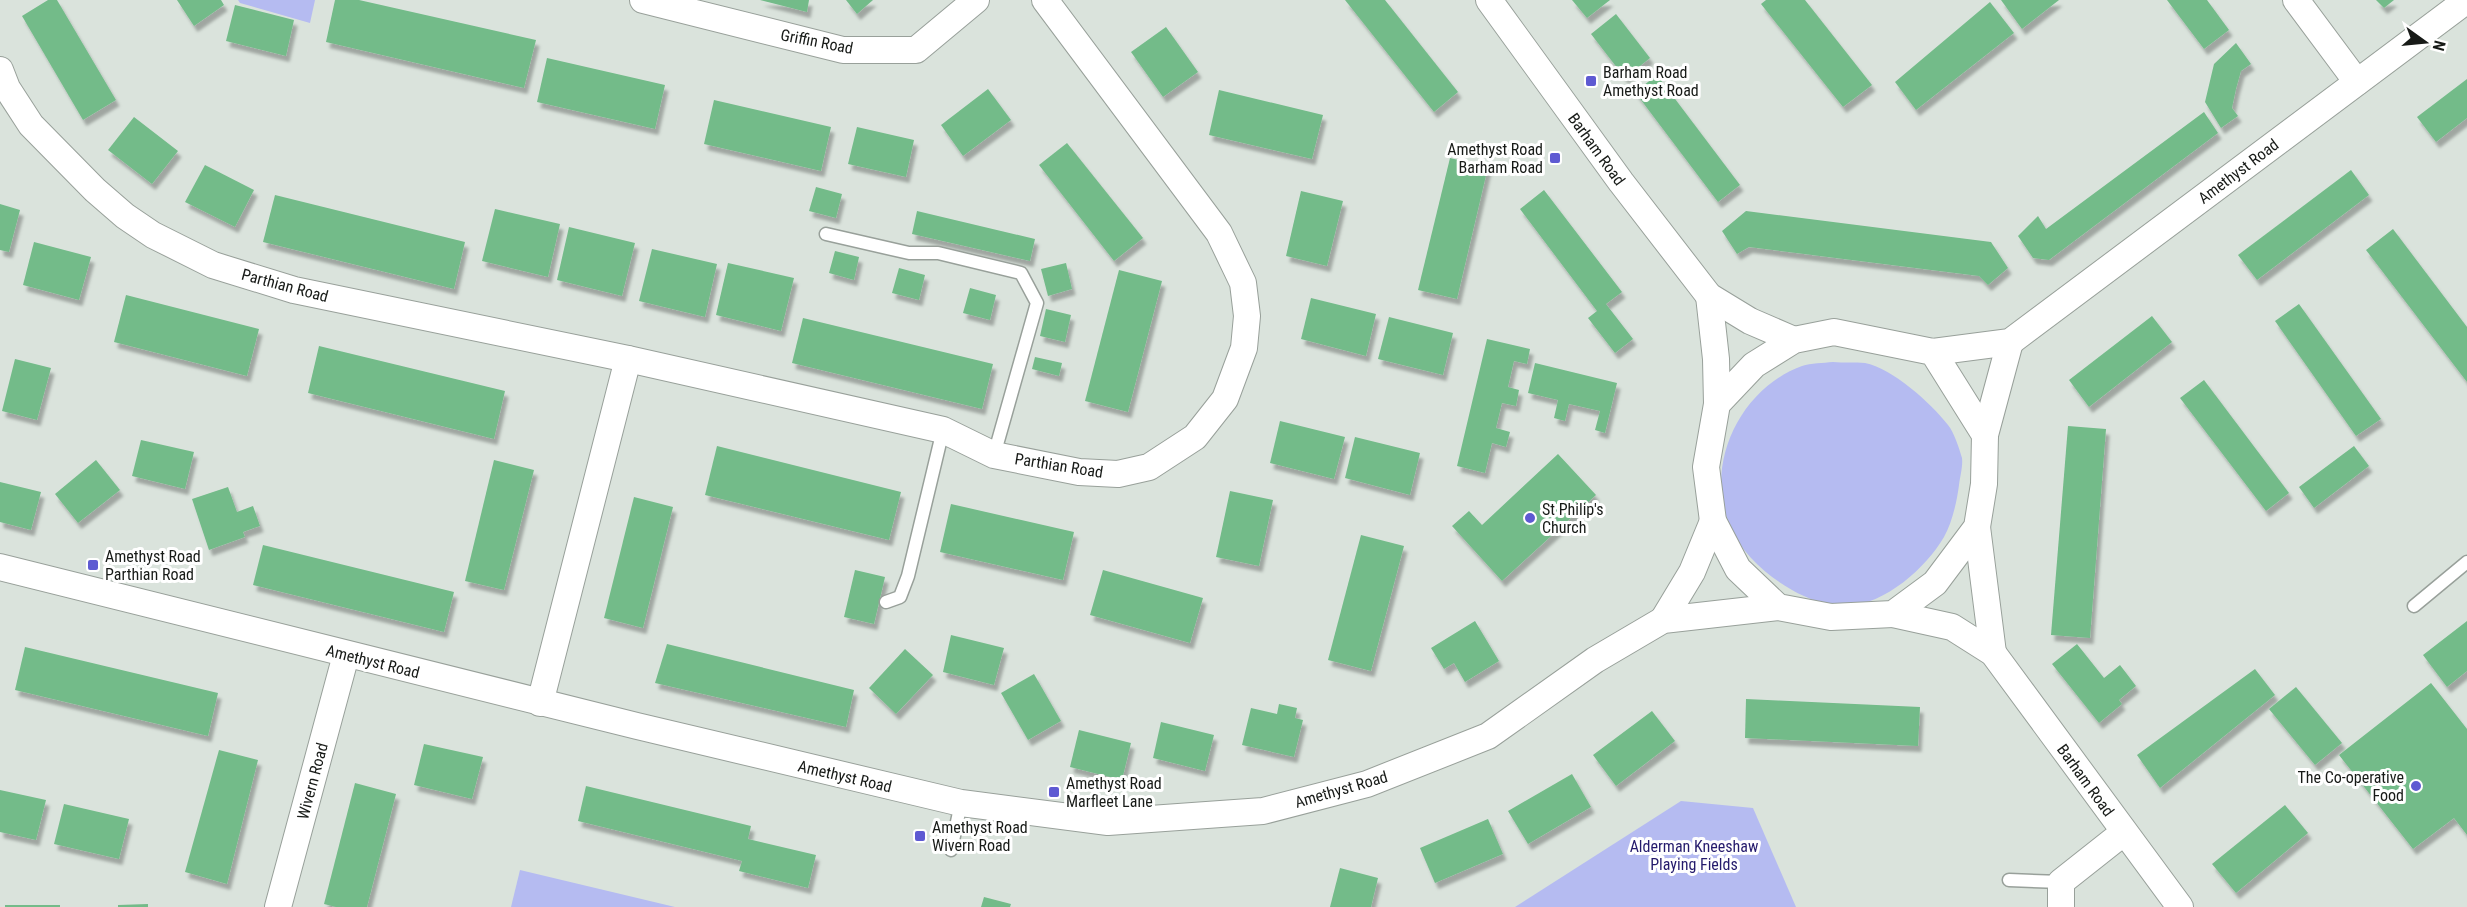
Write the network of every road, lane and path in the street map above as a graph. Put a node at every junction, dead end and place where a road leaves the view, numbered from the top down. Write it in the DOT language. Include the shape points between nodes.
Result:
graph roads {
  1 [pos="642,0"];
  2 [pos="976,0"];
  3 [pos="1045,0"];
  4 [pos="1489,0"];
  5 [pos="2296,0"];
  6 [pos="2467,0"];
  7 [pos="2357,82"];
  8 [pos="2,83"];
  9 [pos="826,234"];
  10 [pos="1709,296"];
  11 [pos="1794,340"];
  12 [pos="2010,342"];
  13 [pos="1933,352"];
  14 [pos="628,359"];
  15 [pos="1717,404"];
  16 [pos="943,430"];
  17 [pos="1985,435"];
  18 [pos="994,454"];
  19 [pos="1713,521"];
  20 [pos="1977,527"];
  21 [pos="2467,562"];
  22 [pos="0,567"];
  23 [pos="886,602"];
  24 [pos="2414,606"];
  25 [pos="1778,607"];
  26 [pos="1893,614"];
  27 [pos="1663,620"];
  28 [pos="1993,652"];
  29 [pos="346,655"];
  30 [pos="540,703"];
  31 [pos="961,803"];
  32 [pos="2123,832"];
  33 [pos="951,850"];
  34 [pos="2009,880"];
  35 [pos="2061,895"];
  36 [pos="278,907"];
  37 [pos="2180,907"];
  1 -- 2 [label="street, Griffin Road" via="843,50 916,50"];
  3 -- 18 [label="street, Parthian Road" via="1219,232 1243,283 1247,316 1244,348 1225,399 1195,438 1149,466 1118,474 1078,472"];
  4 -- 10 [label="street, Barham Road"];
  5 -- 7 [label="street"];
  6 -- 7 [label="street, Amethyst Road"];
  7 -- 12 [label="street, Amethyst Road"];
  8 -- 14 [label="street, Parthian Road" via="31,125 94,190 153,235 213,265 294,290"];
  9 -- 18 [label="lane" via="909,254 938,253 1021,273 1037,303"];
  10 -- 11 [label="street, Barham Road" via="1750,321"];
  10 -- 15 [label="street"];
  11 -- 13 [label="street, Amethyst Road" via="1834,332"];
  11 -- 15 [label="street" via="1754,365"];
  12 -- 13 [label="street, Amethyst Road"];
  12 -- 17 [label="street"];
  13 -- 17 [label="street"];
  14 -- 16 [label="street, Parthian Road"];
  14 -- 30 [label="street"];
  15 -- 19 [label="street" via="1706,467"];
  16 -- 18 [label="street, Parthian Road"];
  16 -- 23 [label="lane" via="908,576 900,597"];
  17 -- 20 [label="street" via="1984,484"];
  19 -- 25 [label="street" via="1738,568"];
  19 -- 27 [label="street, Amethyst Road" via="1692,572"];
  20 -- 26 [label="street" via="1935,583"];
  20 -- 28 [label="street, Barham Road"];
  21 -- 24 [label="lane"];
  22 -- 29 [label="street, Amethyst Road"];
  25 -- 26 [label="street, Amethyst Road" via="1831,617"];
  25 -- 27 [label="street, Amethyst Road"];
  26 -- 28 [label="street, Barham Road" via="1952,627"];
  27 -- 31 [label="street, Amethyst Road" via="1595,660 1488,736 1367,784 1263,811 1108,822"];
  28 -- 32 [label="street, Barham Road"];
  29 -- 30 [label="street, Amethyst Road"];
  29 -- 36 [label="street, Wivern Road"];
  30 -- 31 [label="street, Amethyst Road"];
  31 -- 33 [label="lane"];
  32 -- 35 [label="street"];
  32 -- 37 [label="street, Barham Road"];
  34 -- 35 [label="lane"];
}
